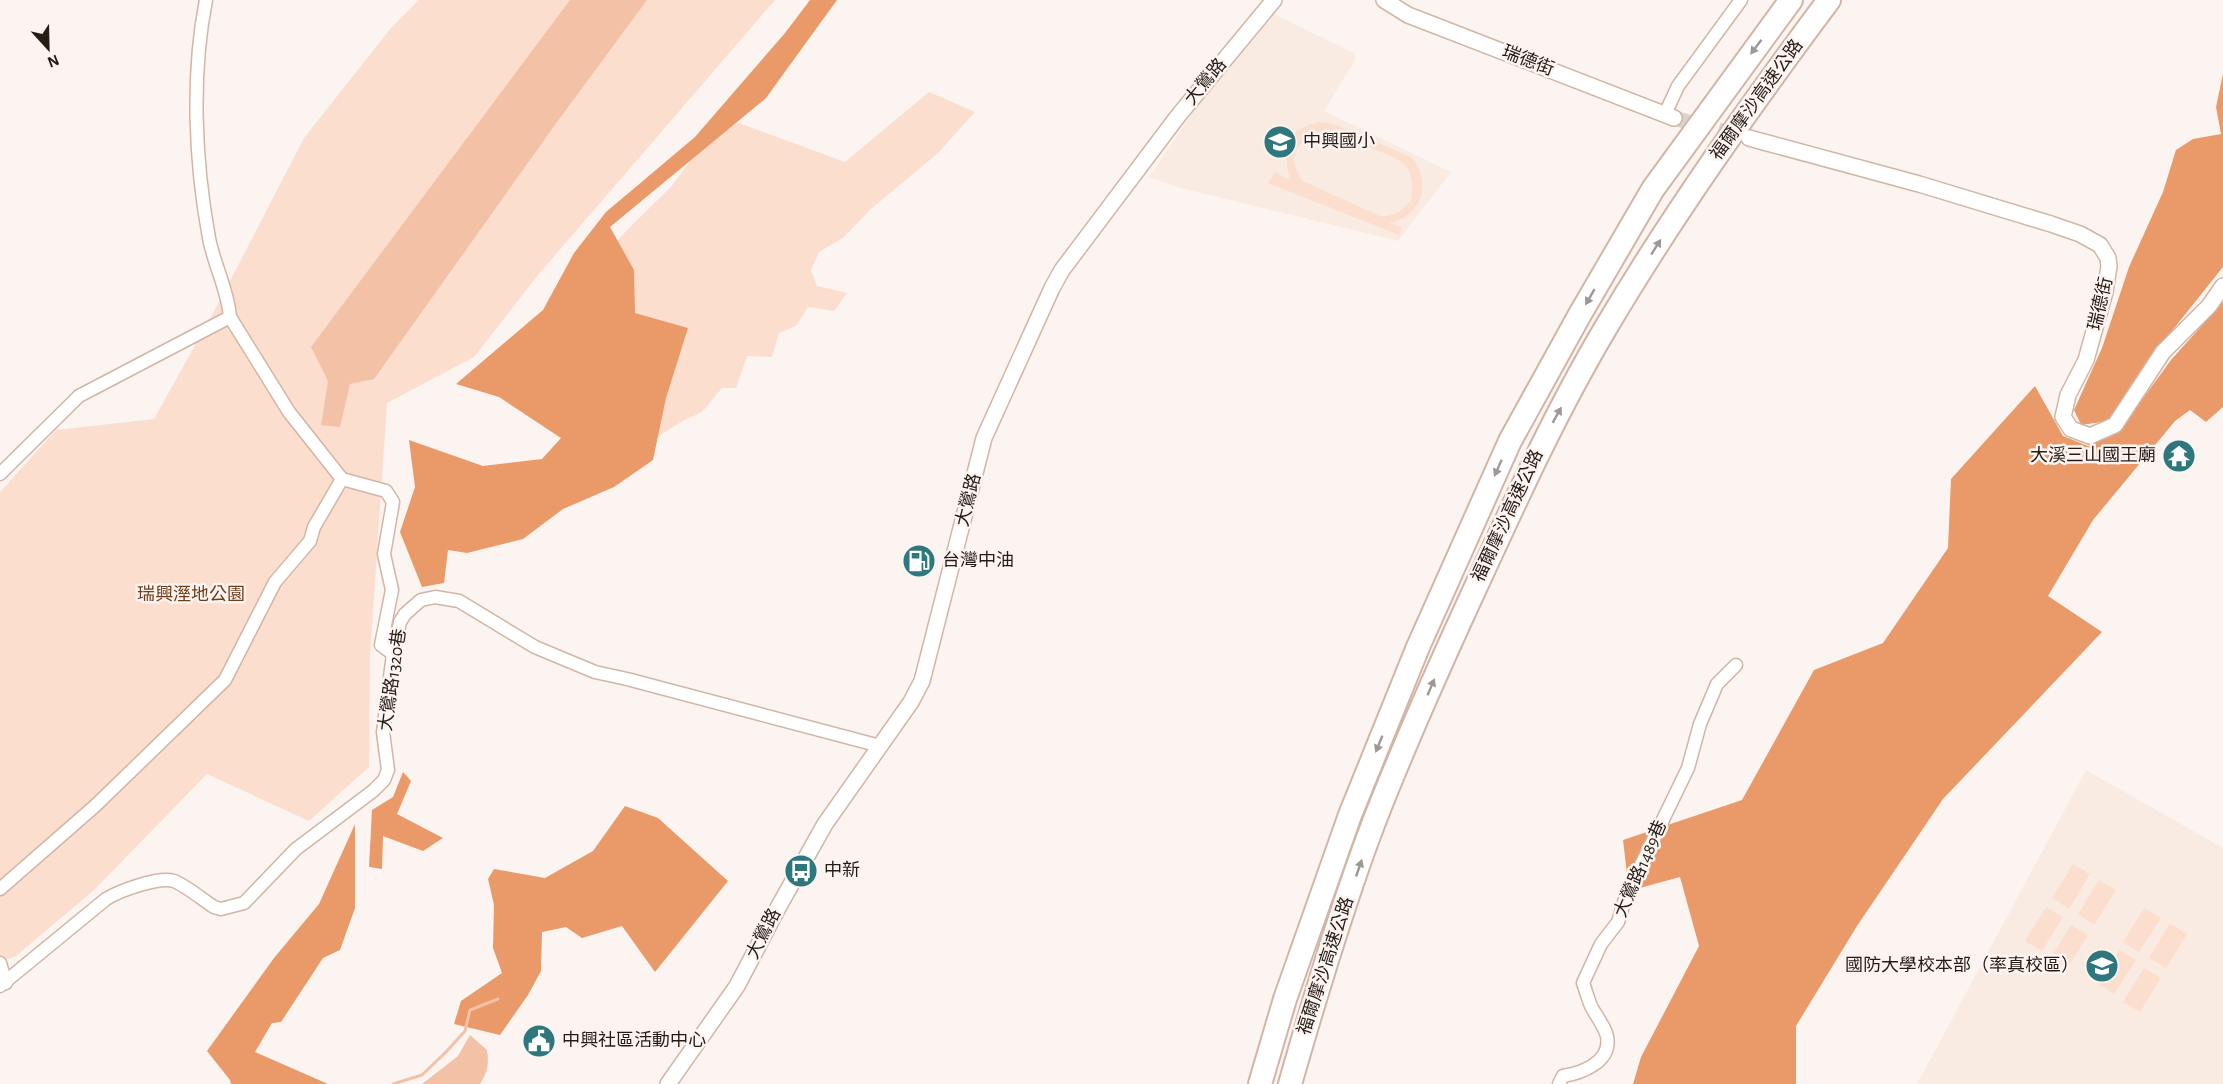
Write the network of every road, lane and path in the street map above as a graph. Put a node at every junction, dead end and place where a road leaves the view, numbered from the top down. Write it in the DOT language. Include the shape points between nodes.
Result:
graph roads {
  1 [pos="206,0"];
  2 [pos="1274,0"];
  3 [pos="1384,0"];
  4 [pos="1741,0"];
  5 [pos="1791,0"];
  6 [pos="1829,0"];
  7 [pos="1669,116"];
  8 [pos="1749,138"];
  9 [pos="2223,286"];
  10 [pos="230,317"];
  11 [pos="0,474"];
  12 [pos="342,479"];
  13 [pos="393,654"];
  14 [pos="1736,665"];
  15 [pos="880,746"];
  16 [pos="12,877"];
  17 [pos="0,889"];
  18 [pos="0,897"];
  19 [pos="0,963"];
  20 [pos="3,984"];
  21 [pos="668,1084"];
  22 [pos="1260,1084"];
  23 [pos="1290,1084"];
  24 [pos="1559,1084"];
  1 -- 10 [label="street" via="195,99 210,242 229,300"];
  2 -- 15 [label="street, 大鶯路" via="1178,116 1052,288 984,438 922,681"];
  3 -- 7 [label="street, 瑞德街" via="1408,15"];
  4 -- 7 [label="street" via="1678,86"];
  5 -- 22 [label="highway, 福爾摩沙高速公路, one-way" via="1653,189 1510,441 1418,647 1350,815 1285,999"];
  23 -- 6 [label="highway, 福爾摩沙高速公路, one-way" via="1374,823 1444,656 1537,453 1604,330 1680,208"];
  8 -- 9 [label="street, 瑞德街" via="1919,184 2080,234 2100,245 2109,266 2105,292 2086,360 2068,395 2063,417 2071,429 2090,436 2115,425 2163,352 2209,306"];
  10 -- 11 [label="street" via="79,396"];
  10 -- 12 [label="street" via="289,412"];
  12 -- 13 [label="street" via="386,491 393,502 384,554 392,590 381,645"];
  12 -- 16 [label="street" via="314,527 310,542 275,582 225,680 95,806"];
  13 -- 15 [label="street, 大鶯路1320巷" via="405,614 421,600 446,597 536,647 595,672"];
  13 -- 20 [label="street, 大鶯路1320巷" via="384,732 388,770 384,780 296,849 244,903 214,907 171,880 120,891"];
  14 -- 24 [label="street, 大鶯路1489巷" via="1717,684 1700,724 1688,768 1626,896 1618,922 1601,944 1583,983 1606,1032 1605,1050 1595,1066 1563,1076"];
  15 -- 21 [label="street, 大鶯路" via="825,824 737,986"];
  16 -- 17 [label="street"];
  16 -- 18 [label="street"];
  19 -- 20 [label="street"];
}
